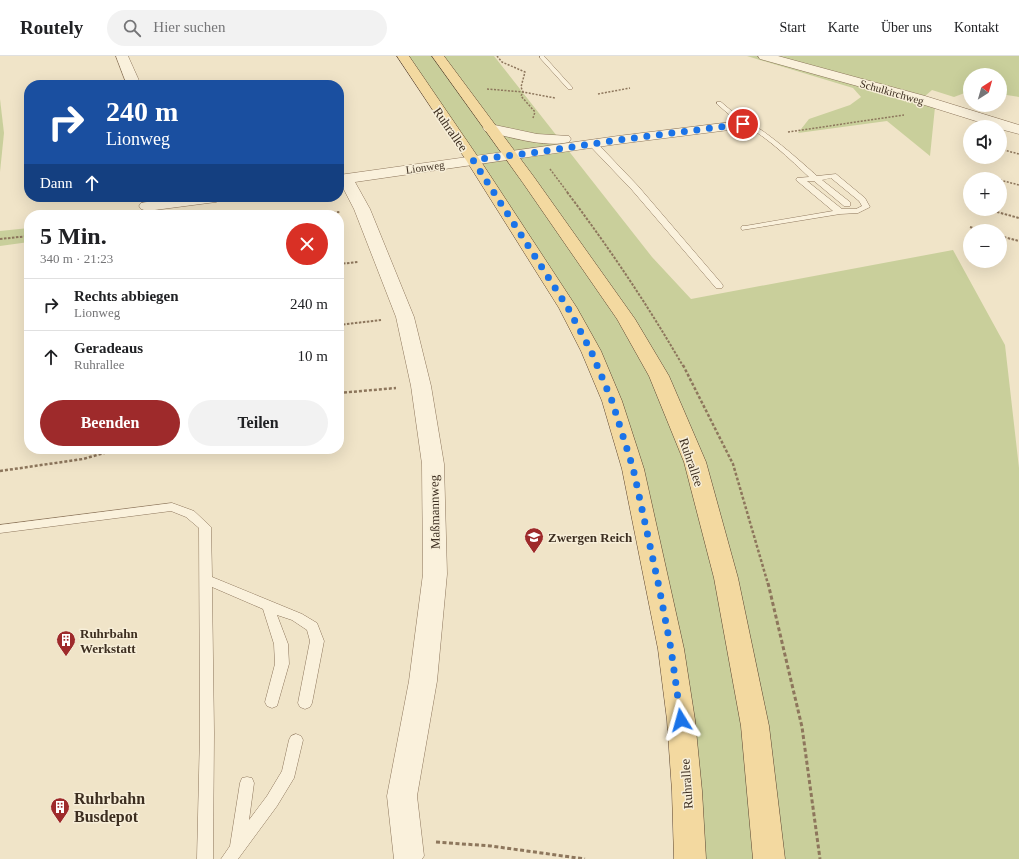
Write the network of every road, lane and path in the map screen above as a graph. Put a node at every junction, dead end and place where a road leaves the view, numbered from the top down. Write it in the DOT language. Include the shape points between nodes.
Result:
graph roads {
  1 [pos="122,56"];
  2 [pos="403,56"];
  3 [pos="438,56"];
  4 [pos="497,56"];
  5 [pos="764,56"];
  6 [pos="542,57"];
  7 [pos="132,80"];
  8 [pos="570,88"];
  9 [pos="630,88"];
  10 [pos="487,89"];
  11 [pos="523,92"];
  12 [pos="598,94"];
  13 [pos="561,98"];
  14 [pos="920,99"];
  15 [pos="719,103"];
  16 [pos="532,122"];
  17 [pos="746,124"];
  18 [pos="490,128"];
  19 [pos="1019,130"];
  20 [pos="764,135"];
  21 [pos="618,140"];
  22 [pos="593,144"];
  23 [pos="1007,151"];
  24 [pos="1019,154"];
  25 [pos="511,156"];
  26 [pos="473,160"];
  27 [pos="818,178"];
  28 [pos="344,180"];
  29 [pos="344,182"];
  30 [pos="1007,182"];
  31 [pos="1019,185"];
  32 [pos="178,202"];
  33 [pos="847,204"];
  34 [pos="147,206"];
  35 [pos="840,212"];
  36 [pos="1007,215"];
  37 [pos="1019,218"];
  38 [pos="745,228"];
  39 [pos="24,237"];
  40 [pos="1007,238"];
  41 [pos="0,239"];
  42 [pos="1019,241"];
  43 [pos="719,286"];
  44 [pos="405,317"];
  45 [pos="344,324"];
  46 [pos="421,386"];
  47 [pos="344,393"];
  48 [pos="102,454"];
  49 [pos="0,471"];
  50 [pos="0,529"];
  51 [pos="205,580"];
  52 [pos="268,606"];
  53 [pos="272,702"];
  54 [pos="305,702"];
  55 [pos="296,740"];
  56 [pos="247,783"];
  57 [pos="408,848"];
  58 [pos="233,854"];
  59 [pos="206,859"];
  60 [pos="585,859"];
  61 [pos="690,859"];
  62 [pos="769,859"];
  1 -- 7 [label="street"];
  2 -- 26 [label="main road, Ruhrallee"];
  3 -- 18 [label="main road, Ruhrallee"];
  4 -- 11 [label="path" via="502,62 525,72 520,87"];
  5 -- 14 [label="street, Schulkirchweg"];
  6 -- 8 [label="lane"];
  9 -- 12 [label="path"];
  10 -- 11 [label="path"];
  11 -- 13 [label="path"];
  11 -- 16 [label="path" via="521,96 534,112"];
  14 -- 19 [label="street, Schulkirchweg"];
  14 -- 20 [label="path" via="912,113"];
  15 -- 17 [label="lane"];
  17 -- 20 [label="lane"];
  17 -- 21 [label="street"];
  18 -- 21 [label="street" via="537,138"];
  18 -- 25 [label="main road, Ruhrallee"];
  20 -- 27 [label="lane"];
  21 -- 22 [label="street"];
  22 -- 25 [label="street"];
  22 -- 43 [label="lane" via="635,188"];
  23 -- 24 [label="path"];
  25 -- 26 [label="street, Lionweg"];
  25 -- 62 [label="main road, Ruhrallee" via="626,319 659,376 695,462 726,578 755,726"];
  26 -- 28 [label="street, Lionweg"];
  26 -- 61 [label="main road, Ruhrallee" via="568,308 591,351 612,401 633,468 671,649 681,720"];
  27 -- 33 [label="lane"];
  27 -- 35 [label="lane" via="800,180"];
  27 -- 35 [label="lane" via="833,176 862,200 866,207 858,211"];
  29 -- 44 [label="street, Maßmannweg" via="362,209"];
  30 -- 31 [label="path"];
  32 -- 34 [label="street"];
  35 -- 38 [label="lane"];
  36 -- 37 [label="path"];
  39 -- 41 [label="path"];
  40 -- 42 [label="path"];
  44 -- 45 [label="path"];
  44 -- 46 [label="street, Maßmannweg"];
  46 -- 47 [label="path"];
  46 -- 57 [label="street, Maßmannweg" via="433,464 436,516 435,574 423,681 402,796"];
  48 -- 49 [label="path" via="83,460"];
  50 -- 51 [label="lane" via="172,507 190,514 205,528"];
  51 -- 52 [label="lane"];
  51 -- 59 [label="lane"];
  52 -- 53 [label="lane" via="281,644 282,664"];
  52 -- 54 [label="lane" via="297,617 312,627 317,641"];
  55 -- 58 [label="lane" via="289,773"];
  56 -- 58 [label="lane"];
  57 -- 60 [label="path" via="491,846"];
}
